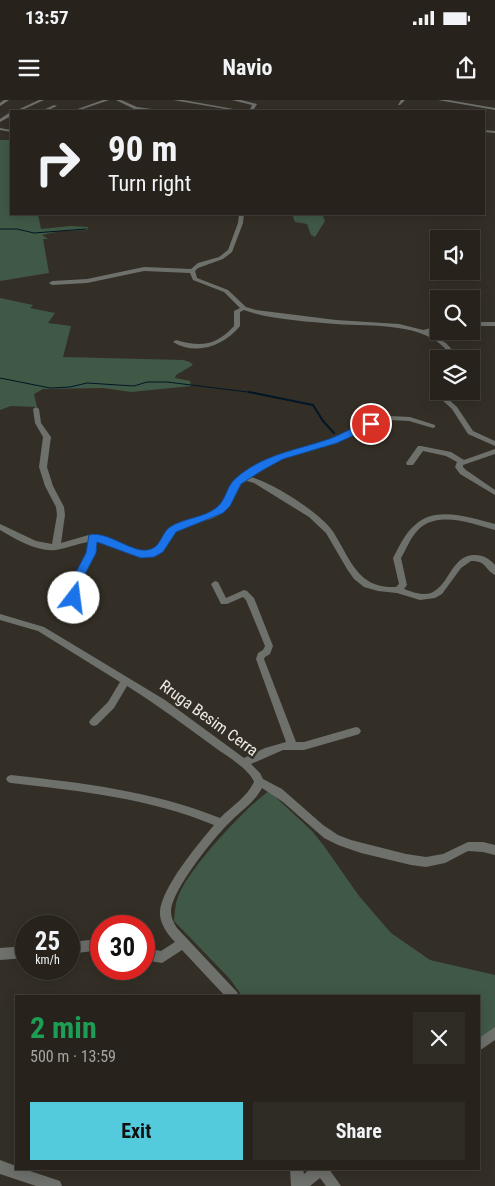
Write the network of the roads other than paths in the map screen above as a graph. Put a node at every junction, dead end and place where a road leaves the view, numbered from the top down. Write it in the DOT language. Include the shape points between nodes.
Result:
graph roads {
  1 [pos="7,100"];
  2 [pos="42,100"];
  3 [pos="106,100"];
  4 [pos="131,100"];
  5 [pos="175,100"];
  6 [pos="234,100"];
  7 [pos="440,100"];
  8 [pos="120,101"];
  9 [pos="461,102"];
  10 [pos="0,105"];
  11 [pos="55,106"];
  12 [pos="135,108"];
  13 [pos="495,109"];
  14 [pos="19,110"];
  15 [pos="45,110"];
  16 [pos="77,110"];
  17 [pos="132,110"];
  18 [pos="140,110"];
  19 [pos="154,110"];
  20 [pos="237,110"];
  21 [pos="252,110"];
  22 [pos="242,215"];
  23 [pos="192,271"];
  24 [pos="52,283"];
  25 [pos="244,308"];
  26 [pos="480,324"];
  27 [pos="495,324"];
  28 [pos="430,330"];
  29 [pos="423,332"];
  30 [pos="176,342"];
  31 [pos="450,350"];
  32 [pos="446,400"];
  33 [pos="36,409"];
  34 [pos="433,426"];
  35 [pos="495,444"];
  36 [pos="495,451"];
  37 [pos="462,462"];
  38 [pos="410,463"];
  39 [pos="242,479"];
  40 [pos="495,493"];
  41 [pos="0,527"];
  42 [pos="495,527"];
  43 [pos="92,538"];
  44 [pos="56,547"];
  45 [pos="495,572"];
  46 [pos="216,584"];
  47 [pos="398,590"];
  48 [pos="72,603"];
  49 [pos="0,617"];
  50 [pos="126,681"];
  51 [pos="94,722"];
  52 [pos="356,731"];
  53 [pos="292,745"];
  54 [pos="243,763"];
  55 [pos="11,779"];
  56 [pos="259,782"];
  57 [pos="222,823"];
  58 [pos="495,850"];
  59 [pos="183,943"];
  60 [pos="15,953"];
  61 [pos="0,954"];
  62 [pos="155,956"];
  63 [pos="232,995"];
  64 [pos="495,1033"];
  65 [pos="480,1044"];
  66 [pos="0,1167"];
  67 [pos="297,1170"];
  68 [pos="320,1170"];
  69 [pos="322,1170"];
  70 [pos="55,1186"];
  71 [pos="299,1186"];
  72 [pos="334,1186"];
  1 -- 10 [label="street"];
  2 -- 14 [label="street"];
  3 -- 16 [label="street"];
  4 -- 8 [label="street"];
  5 -- 20 [label="street"];
  6 -- 21 [label="street" via="256,105"];
  7 -- 9 [label="street"];
  8 -- 12 [label="street"];
  9 -- 13 [label="street"];
  11 -- 15 [label="street"];
  12 -- 17 [label="street"];
  12 -- 18 [label="street"];
  12 -- 19 [label="street"];
  22 -- 23 [label="street" via="242,225 227,254"];
  23 -- 24 [label="street" via="144,269 87,281"];
  23 -- 25 [label="street" via="195,279 231,294"];
  25 -- 29 [label="street" via="295,318 397,324"];
  25 -- 30 [label="street" via="237,311 237,326 219,343 195,346"];
  26 -- 27 [label="street"];
  28 -- 29 [label="street"];
  29 -- 31 [label="street"];
  32 -- 35 [label="street" via="455,408 470,432"];
  33 -- 44 [label="street" via="38,423 47,437 43,467 60,507"];
  34 -- 39 [label="street" via="410,419 388,418 334,441 274,459"];
  36 -- 37 [label="street"];
  37 -- 38 [label="street" via="448,454 421,448"];
  37 -- 40 [label="street" via="460,469"];
  39 -- 43 [label="street" via="237,482 223,508 172,530 159,550 151,554 141,554"];
  39 -- 47 [label="street" via="256,481 317,518 330,532 358,577 384,590"];
  41 -- 44 [label="street" via="45,547"];
  42 -- 47 [label="street" via="451,518 420,524 397,558 403,585"];
  43 -- 44 [label="street"];
  43 -- 48 [label="street" via="91,553 79,576"];
  45 -- 47 [label="street" via="482,558 470,557 433,595 419,596"];
  46 -- 53 [label="street" via="224,602 241,594 248,594 250,598 269,646 260,659"];
  49 -- 50 [label="street, Rruga Besim Cerra" via="41,630"];
  50 -- 51 [label="street" via="111,705"];
  50 -- 54 [label="street, Rruga Besim Cerra" via="190,722"];
  52 -- 53 [label="street" via="304,746"];
  53 -- 54 [label="street" via="268,751"];
  54 -- 56 [label="street, Rruga Besim Cerra"];
  55 -- 57 [label="street" via="128,794 176,806"];
  56 -- 57 [label="street, Rruga Besim Cerra" via="255,792"];
  56 -- 58 [label="street" via="277,791 329,837 341,841 421,862 441,859 471,844"];
  57 -- 59 [label="street, Rruga Besim Cerra" via="168,900 168,924"];
  59 -- 62 [label="street" via="162,957"];
  59 -- 63 [label="street, Rruga Besim Cerra"];
  60 -- 61 [label="street"];
  64 -- 65 [label="street"];
  66 -- 70 [label="street"];
  67 -- 71 [label="street"];
  68 -- 71 [label="street"];
  69 -- 72 [label="street"];
}
